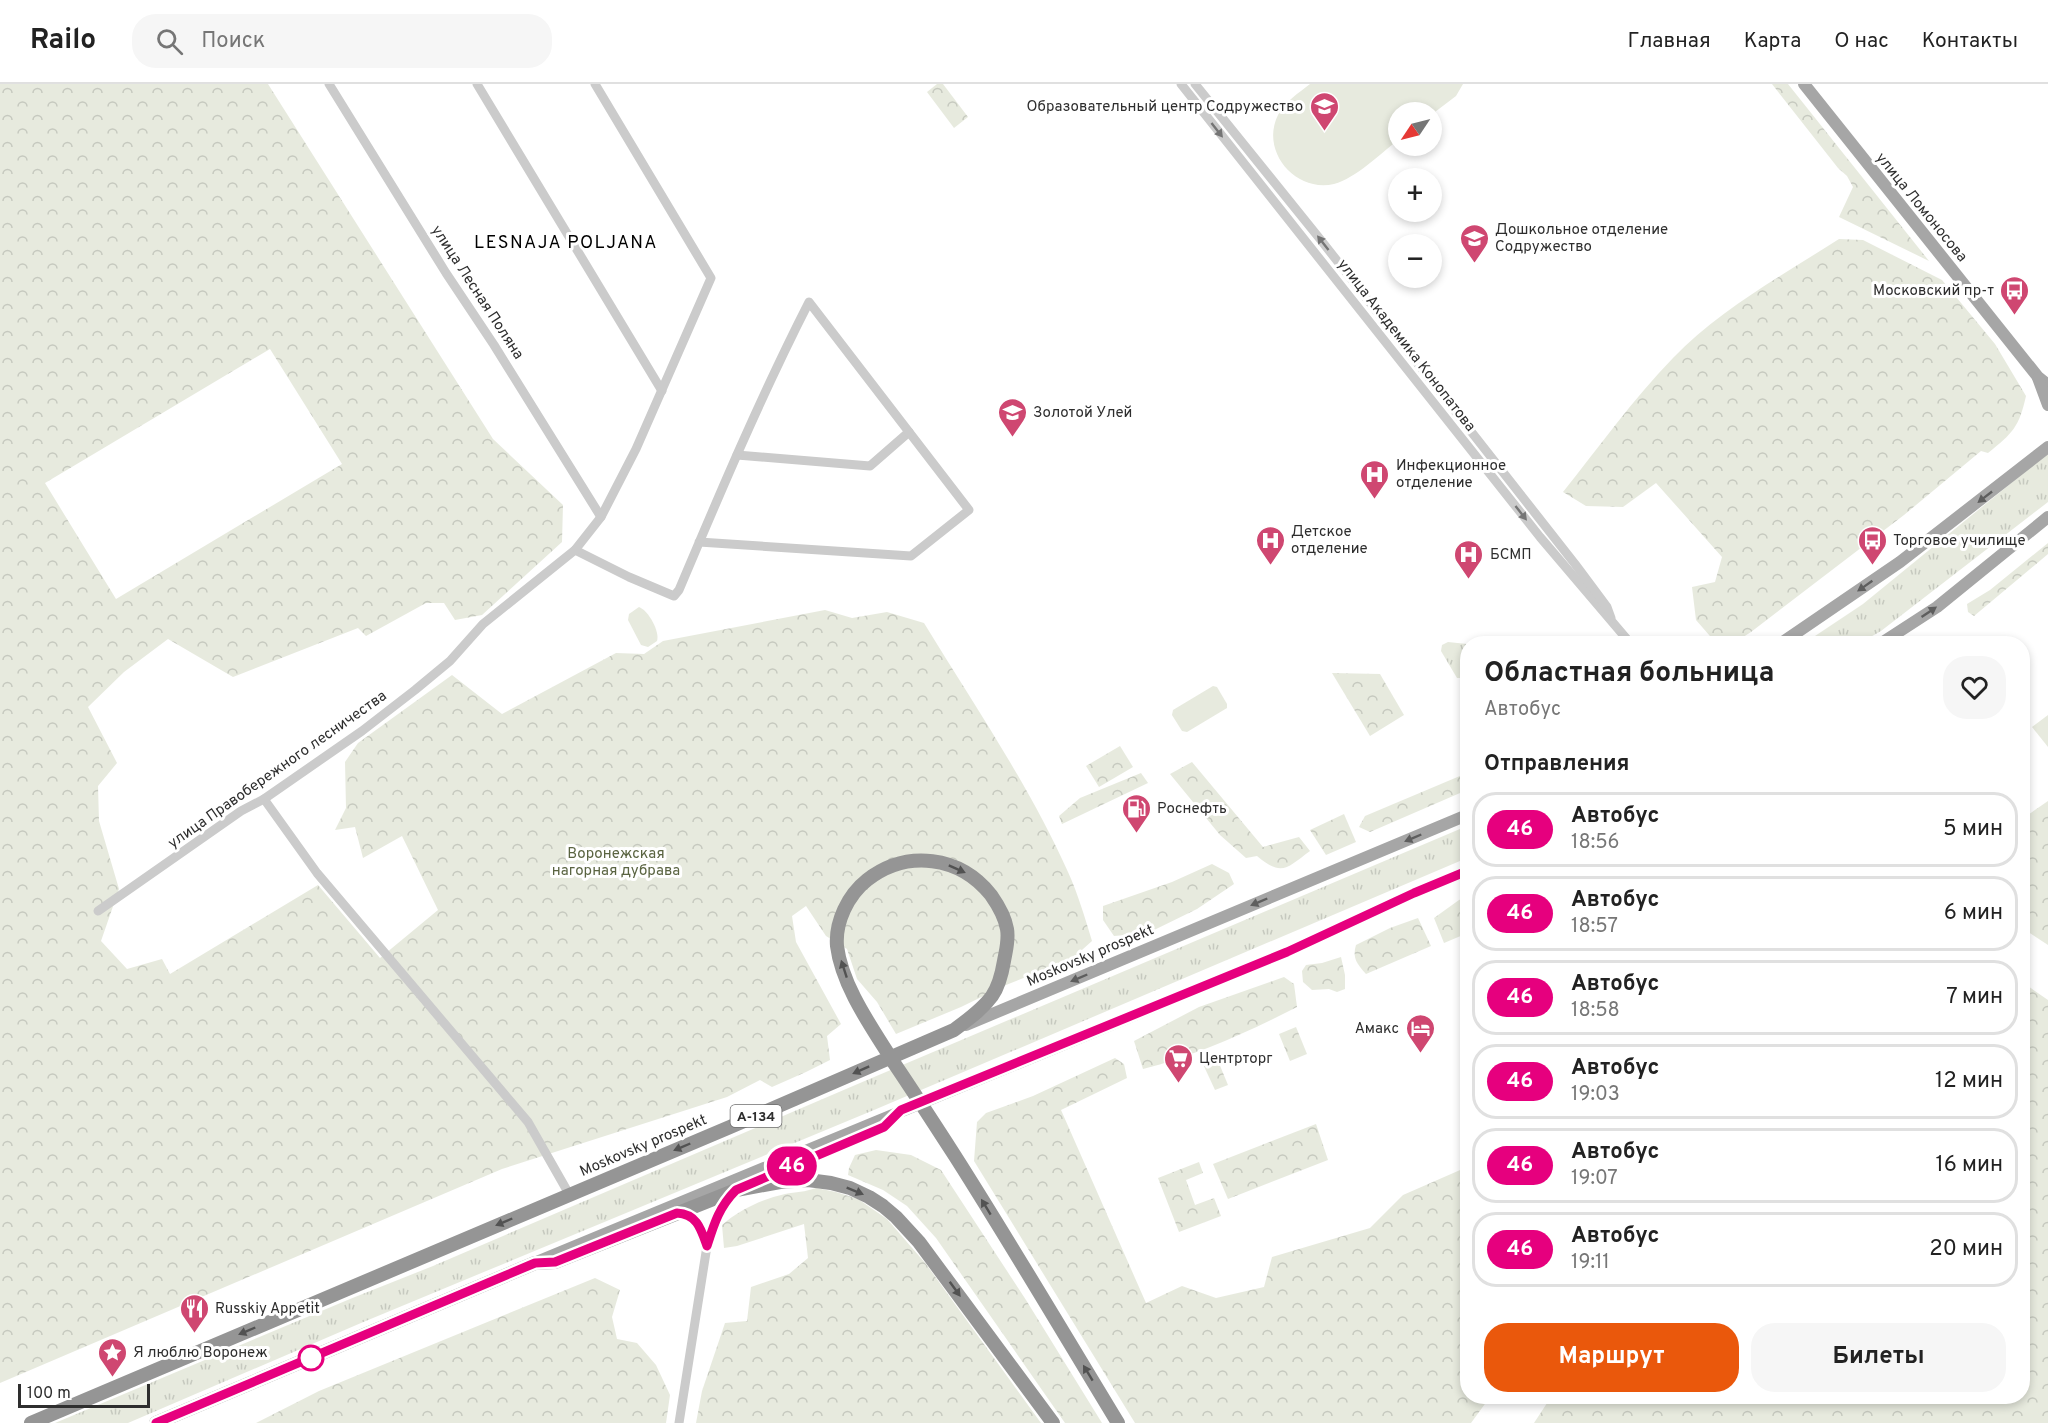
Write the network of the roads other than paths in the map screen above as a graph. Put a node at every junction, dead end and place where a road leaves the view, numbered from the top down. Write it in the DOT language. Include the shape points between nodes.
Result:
graph roads {
  1 [pos="329,84"];
  2 [pos="477,84"];
  3 [pos="595,84"];
  4 [pos="1181,84"];
  5 [pos="1195,84"];
  6 [pos="1804,84"];
  7 [pos="2043,381"];
  8 [pos="662,391"];
  9 [pos="2048,405"];
  10 [pos="909,432"];
  11 [pos="2048,435"];
  12 [pos="2048,447"];
  13 [pos="737,454"];
  14 [pos="2031,461"];
  15 [pos="601,517"];
  16 [pos="2048,517"];
  17 [pos="699,542"];
  18 [pos="575,550"];
  19 [pos="1612,623"];
  20 [pos="1624,636"];
  21 [pos="1792,636"];
  22 [pos="1892,636"];
  23 [pos="264,799"];
  24 [pos="1460,818"];
  25 [pos="1460,874"];
  26 [pos="98,911"];
  27 [pos="954,1030"];
  28 [pos="901,1110"];
  29 [pos="736,1190"];
  30 [pos="568,1194"];
  31 [pos="677,1213"];
  32 [pos="707,1246"];
  33 [pos="535,1263"];
  34 [pos="31,1423"];
  35 [pos="156,1423"];
  36 [pos="679,1423"];
  37 [pos="1053,1423"];
  38 [pos="1118,1423"];
  1 -- 15 [label="street, улица Лесная Поляна"];
  2 -- 8 [label="street"];
  3 -- 8 [label="street" via="711,278"];
  4 -- 19 [label="street, улица Академика Конопатова, one-way"];
  19 -- 5 [label="street, улица Академика Конопатова, one-way" via="1607,607 1575,564"];
  6 -- 7 [label="main road, улица Ломоносова"];
  7 -- 9 [label="main road, улица Ломоносова"];
  8 -- 15 [label="street"];
  10 -- 13 [label="street" via="870,466"];
  10 -- 13 [label="street" via="809,302"];
  10 -- 17 [label="street" via="969,510 911,556"];
  11 -- 14 [label="main road"];
  12 -- 14 [label="main road"];
  13 -- 17 [label="street"];
  14 -- 21 [label="main road, one-way" via="1900,562"];
  15 -- 18 [label="street"];
  22 -- 16 [label="main road, one-way" via="1937,607"];
  17 -- 18 [label="street" via="674,596"];
  18 -- 23 [label="street, улица Правобережного лесничества" via="483,624 415,690"];
  19 -- 20 [label="street, улица Академика Конопатова"];
  23 -- 26 [label="street, улица Правобережного лесничества"];
  23 -- 30 [label="street" via="316,873 528,1122"];
  24 -- 27 [label="main road, Moskovsky prospekt, one-way"];
  25 -- 28 [label="main road" via="1287,952"];
  27 -- 30 [label="highway, Moskovsky prospekt / А-134, one-way"];
  38 -- 27 [label="highway, one-way" via="855,998 837,945 841,919 855,892 877,873 902,863 930,860 958,868 983,886 1002,913 1007,928 1005,961 997,987 983,1007"];
  28 -- 29 [label="street" via="884,1127"];
  28 -- 33 [label="main road"];
  29 -- 31 [label="highway"];
  29 -- 32 [label="street" via="719,1210"];
  29 -- 37 [label="highway, one-way" via="780,1182 819,1181 850,1188 883,1206 932,1258"];
  30 -- 34 [label="highway, Moskovsky prospekt / А-134, one-way"];
  31 -- 32 [label="street" via="696,1220"];
  31 -- 33 [label="highway" via="555,1262"];
  32 -- 36 [label="street"];
  33 -- 35 [label="highway"];
}
